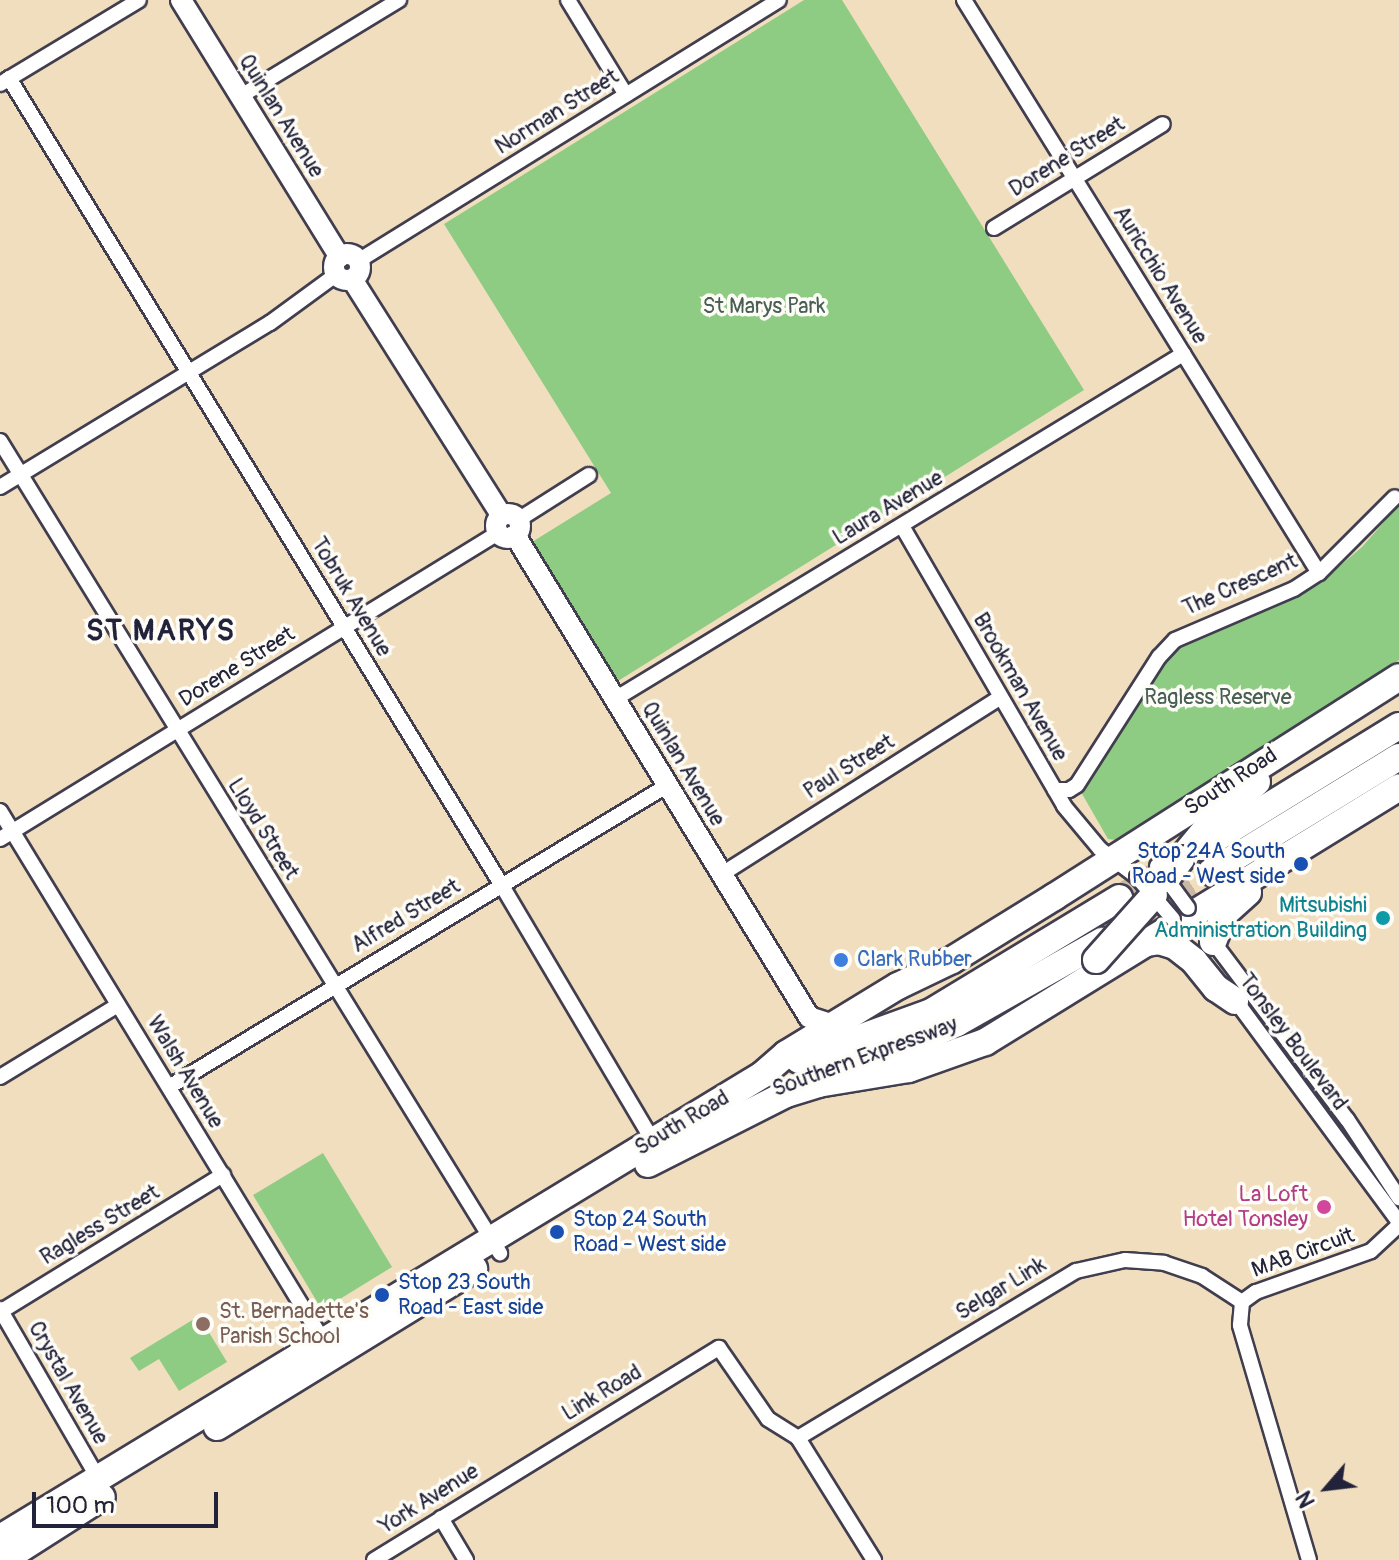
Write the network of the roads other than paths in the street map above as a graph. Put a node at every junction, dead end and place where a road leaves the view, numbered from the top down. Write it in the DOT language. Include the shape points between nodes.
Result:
graph roads {
  1 [pos="139,0"];
  2 [pos="181,0"];
  3 [pos="399,0"];
  4 [pos="568,0"];
  5 [pos="779,0"];
  6 [pos="964,0"];
  7 [pos="4,81"];
  8 [pos="626,95"];
  9 [pos="241,96"];
  10 [pos="1163,124"];
  11 [pos="1074,178"];
  12 [pos="994,228"];
  13 [pos="347,268"];
  14 [pos="1183,354"];
  15 [pos="189,373"];
  16 [pos="0,441"];
  17 [pos="20,475"];
  18 [pos="589,475"];
  19 [pos="0,487"];
  20 [pos="1395,497"];
  21 [pos="508,526"];
  22 [pos="902,526"];
  23 [pos="1319,573"];
  24 [pos="344,627"];
  25 [pos="1399,677"];
  26 [pos="1399,694"];
  27 [pos="999,698"];
  28 [pos="615,699"];
  29 [pos="1399,726"];
  30 [pos="176,731"];
  31 [pos="1399,757"];
  32 [pos="668,785"];
  33 [pos="1399,787"];
  34 [pos="1055,790"];
  35 [pos="0,811"];
  36 [pos="6,835"];
  37 [pos="1140,841"];
  38 [pos="1199,849"];
  39 [pos="1113,859"];
  40 [pos="1263,869"];
  41 [pos="1211,872"];
  42 [pos="722,874"];
  43 [pos="1154,879"];
  44 [pos="501,884"];
  45 [pos="1119,898"];
  46 [pos="1182,916"];
  47 [pos="1213,942"];
  48 [pos="1147,943"];
  49 [pos="1099,950"];
  50 [pos="334,986"];
  51 [pos="1235,1001"];
  52 [pos="118,1005"];
  53 [pos="1042,1009"];
  54 [pos="821,1021"];
  55 [pos="762,1075"];
  56 [pos="0,1077"];
  57 [pos="169,1087"];
  58 [pos="662,1146"];
  59 [pos="223,1175"];
  60 [pos="1399,1198"];
  61 [pos="1399,1223"];
  62 [pos="496,1246"];
  63 [pos="1242,1302"];
  64 [pos="0,1311"];
  65 [pos="328,1348"];
  66 [pos="798,1438"];
  67 [pos="508,1475"];
  68 [pos="103,1486"];
  69 [pos="441,1518"];
  70 [pos="0,1538"];
  71 [pos="3,1560"];
  72 [pos="374,1560"];
  73 [pos="466,1560"];
  74 [pos="874,1560"];
  75 [pos="1309,1560"];
  1 -- 7 [label="street"];
  2 -- 9 [label="street, Quinlan Avenue"];
  3 -- 9 [label="street"];
  4 -- 8 [label="street"];
  5 -- 8 [label="street, Norman Street"];
  6 -- 11 [label="street, Auricchio Avenue"];
  7 -- 15 [label="street, Tobruk Avenue"];
  8 -- 13 [label="street, Norman Street"];
  9 -- 13 [label="street, Quinlan Avenue"];
  10 -- 11 [label="street, Dorene Street"];
  11 -- 12 [label="street, Dorene Street"];
  11 -- 14 [label="street, Auricchio Avenue"];
  13 -- 15 [label="street, Norman Street"];
  13 -- 21 [label="street, Quinlan Avenue"];
  14 -- 22 [label="street, Laura Avenue"];
  14 -- 23 [label="street, Auricchio Avenue"];
  15 -- 17 [label="street, Norman Street"];
  15 -- 24 [label="street, Tobruk Avenue"];
  16 -- 17 [label="street, Lloyd Street"];
  17 -- 19 [label="street, Norman Street"];
  17 -- 30 [label="street, Lloyd Street"];
  18 -- 21 [label="street, Dorene Street"];
  20 -- 23 [label="street, The Crescent"];
  21 -- 24 [label="street, Dorene Street"];
  21 -- 28 [label="street, Quinlan Avenue"];
  22 -- 27 [label="street, Brookman Avenue"];
  22 -- 28 [label="street, Laura Avenue"];
  23 -- 34 [label="street, The Crescent" via="1175,640 1077,785"];
  24 -- 30 [label="street, Dorene Street"];
  24 -- 44 [label="street, Tobruk Avenue"];
  25 -- 37 [label="highway, South Road"];
  26 -- 43 [label="highway, bridge" via="1252,784"];
  27 -- 34 [label="street, Brookman Avenue"];
  27 -- 42 [label="street, Paul Street"];
  28 -- 32 [label="street, Quinlan Avenue"];
  29 -- 38 [label="highway"];
  30 -- 36 [label="street, Dorene Street"];
  30 -- 50 [label="street, Lloyd Street"];
  31 -- 41 [label="highway"];
  32 -- 42 [label="street, Quinlan Avenue"];
  32 -- 44 [label="street, Alfred Street"];
  33 -- 40 [label="highway, South Road"];
  34 -- 39 [label="street, Brookman Avenue"];
  35 -- 36 [label="street, Walsh Avenue"];
  36 -- 52 [label="street, Walsh Avenue"];
  37 -- 39 [label="highway, South Road"];
  37 -- 43 [label="street, Tonsley Boulevard"];
  39 -- 43 [label="street, Tonsley Boulevard"];
  39 -- 54 [label="highway, South Road" via="965,952"];
  40 -- 46 [label="highway, South Road"];
  40 -- 47 [label="highway" via="1255,886 1220,921"];
  42 -- 54 [label="street, Quinlan Avenue"];
  43 -- 46 [label="street, Tonsley Boulevard, bridge"];
  43 -- 49 [label="highway, bridge"];
  44 -- 50 [label="street, Alfred Street"];
  44 -- 58 [label="street, Tobruk Avenue"];
  45 -- 55 [label="highway, Southern Expressway" via="931,1012"];
  46 -- 47 [label="street, Tonsley Boulevard"];
  46 -- 48 [label="highway, South Road"];
  46 -- 51 [label="street, Tonsley Boulevard"];
  47 -- 60 [label="street, Tonsley Boulevard" via="1347,1119"];
  48 -- 51 [label="highway" via="1175,946"];
  48 -- 53 [label="highway, South Road"];
  49 -- 53 [label="highway"];
  49 -- 58 [label="highway, Southern Expressway" via="920,1040 773,1089"];
  50 -- 57 [label="street, Alfred Street"];
  50 -- 62 [label="street, Lloyd Street"];
  51 -- 61 [label="street, Tonsley Boulevard"];
  52 -- 56 [label="street"];
  52 -- 57 [label="street, Walsh Avenue"];
  53 -- 58 [label="highway, South Road" via="959,1053 899,1071 802,1088 701,1140"];
  54 -- 55 [label="highway, South Road" via="803,1043"];
  55 -- 58 [label="highway, South Road"];
  57 -- 59 [label="street, Walsh Avenue"];
  58 -- 62 [label="highway, South Road"];
  59 -- 64 [label="street, Ragless Street"];
  59 -- 65 [label="street, Walsh Avenue"];
  61 -- 63 [label="street, MAB Circuit" via="1371,1251 1256,1292"];
  62 -- 65 [label="highway, South Road"];
  63 -- 66 [label="street, Selgar Link" via="1202,1276 1164,1263 1125,1260 1076,1271"];
  63 -- 75 [label="street, MAB Circuit" via="1240,1325"];
  64 -- 68 [label="street, Crystal Avenue"];
  65 -- 68 [label="highway, South Road"];
  66 -- 67 [label="street, Link Road" via="768,1419 719,1348"];
  66 -- 74 [label="street"];
  67 -- 69 [label="street, York Avenue"];
  68 -- 70 [label="highway, South Road"];
  68 -- 71 [label="highway, South Road"];
  69 -- 72 [label="street, York Avenue"];
  69 -- 73 [label="street"];
}
